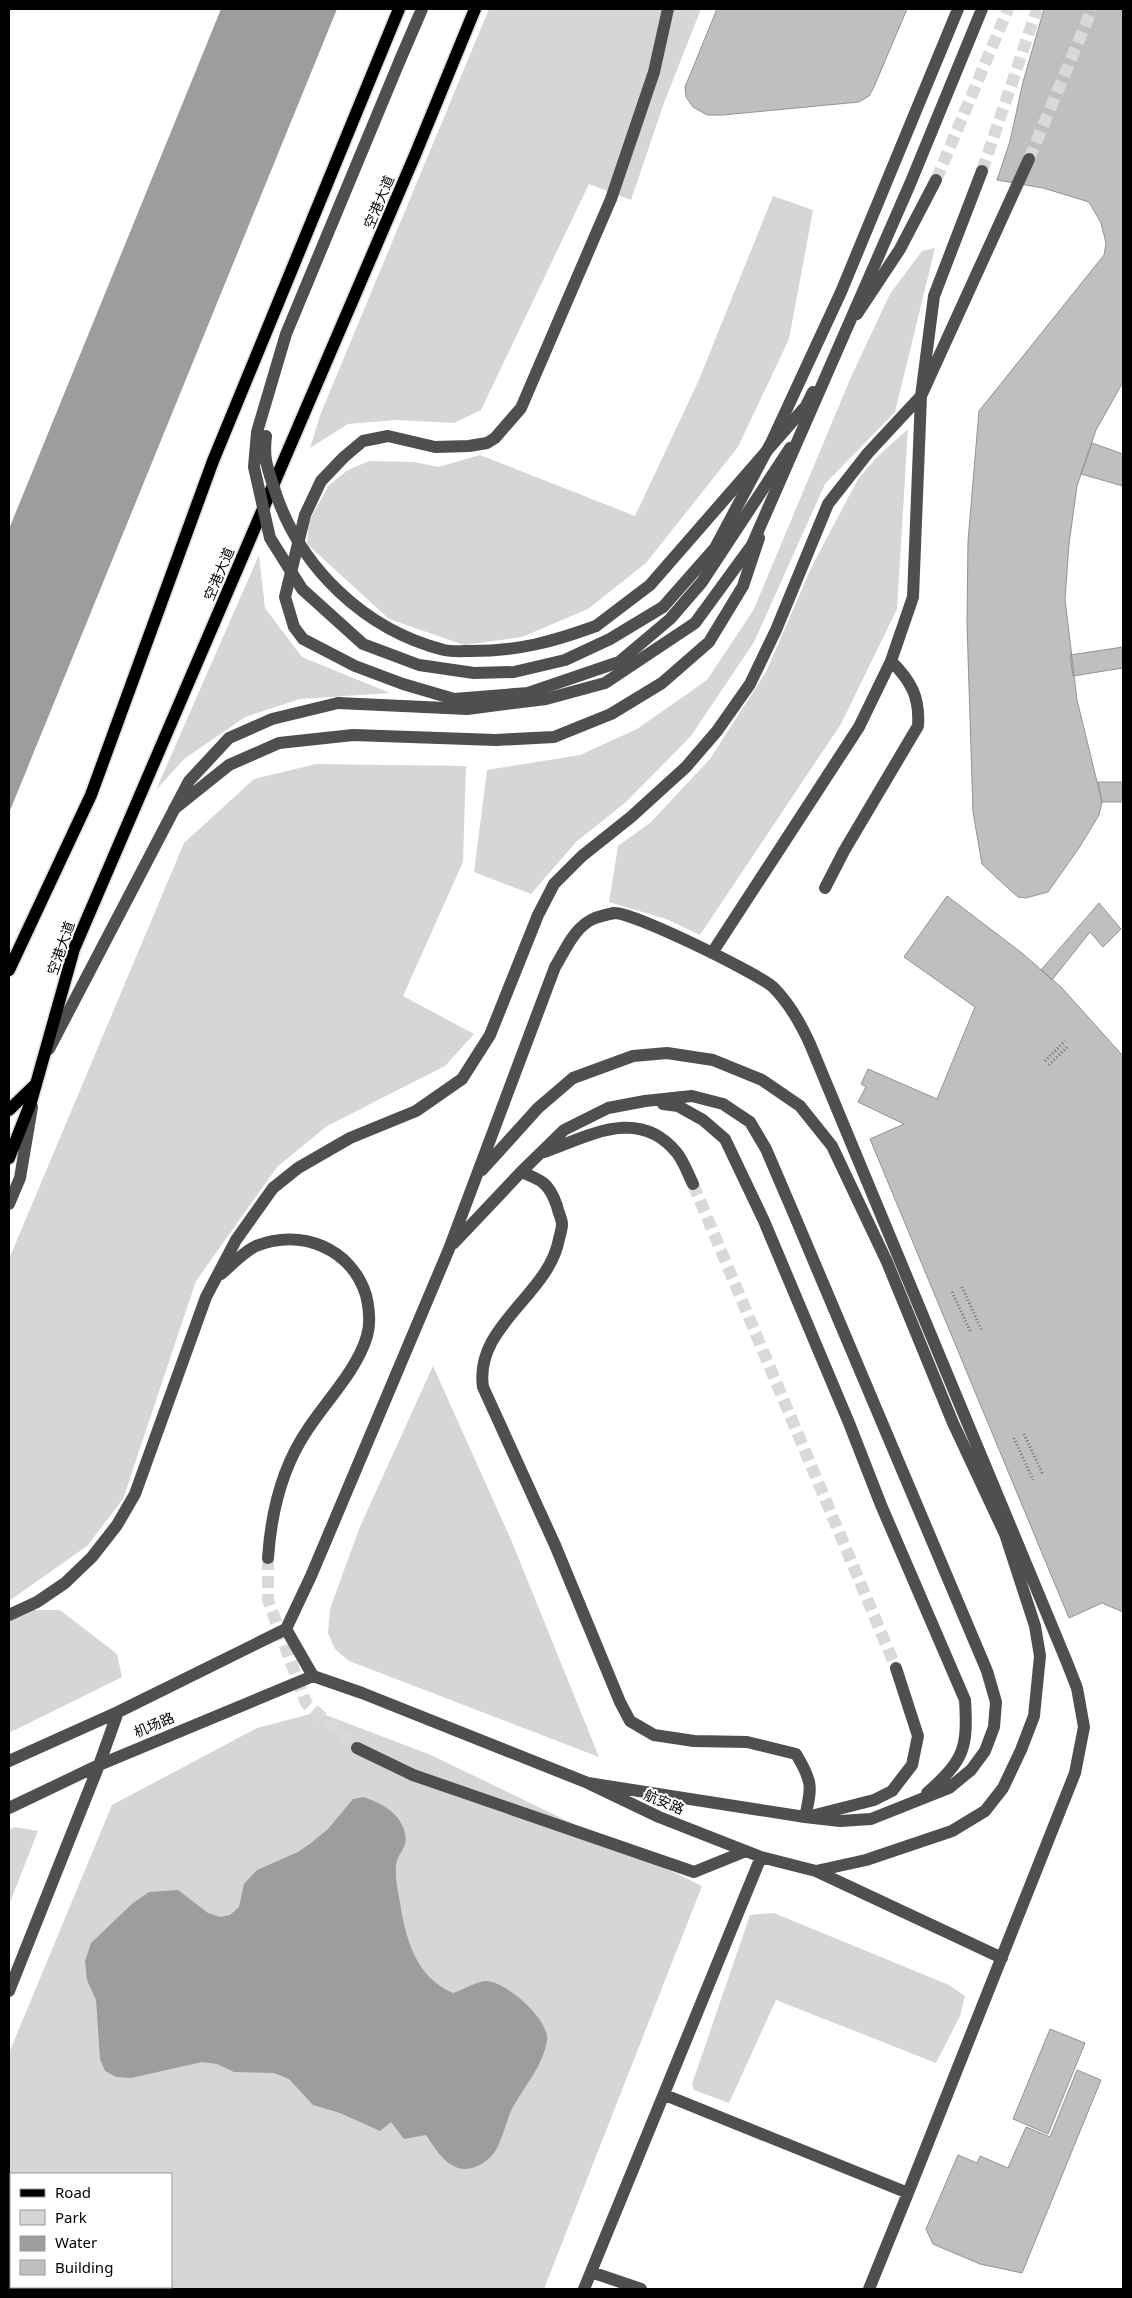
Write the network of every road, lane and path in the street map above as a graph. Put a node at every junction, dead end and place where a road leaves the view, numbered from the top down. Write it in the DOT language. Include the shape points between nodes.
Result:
graph roads {
  1 [pos="399,9"];
  2 [pos="422,9"];
  3 [pos="475,9"];
  4 [pos="668,9"];
  5 [pos="958,9"];
  6 [pos="982,9"];
  7 [pos="1029,159"];
  8 [pos="982,171"];
  9 [pos="936,180"];
  10 [pos="269,391"];
  11 [pos="921,396"];
  12 [pos="806,406"];
  13 [pos="790,448"];
  14 [pos="890,661"];
  15 [pos="174,809"];
  16 [pos="825,888"];
  17 [pos="712,953"];
  18 [pos="9,970"];
  19 [pos="1065,1041"];
  20 [pos="1068,1046"];
  21 [pos="43,1060"];
  22 [pos="1045,1061"];
  23 [pos="1049,1065"];
  24 [pos="36,1083"];
  25 [pos="645,1101"];
  26 [pos="9,1110"];
  27 [pos="539,1153"];
  28 [pos="9,1158"];
  29 [pos="521,1172"];
  30 [pos="477,1176"];
  31 [pos="693,1184"];
  32 [pos="9,1204"];
  33 [pos="449,1249"];
  34 [pos="215,1279"];
  35 [pos="962,1287"];
  36 [pos="952,1292"];
  37 [pos="981,1329"];
  38 [pos="971,1333"];
  39 [pos="1024,1434"];
  40 [pos="1014,1438"];
  41 [pos="1043,1475"];
  42 [pos="1033,1480"];
  43 [pos="268,1558"];
  44 [pos="9,1615"];
  45 [pos="286,1629"];
  46 [pos="896,1668"];
  47 [pos="313,1676"];
  48 [pos="118,1712"];
  49 [pos="357,1748"];
  50 [pos="9,1761"];
  51 [pos="99,1765"];
  52 [pos="588,1783"];
  53 [pos="922,1798"];
  54 [pos="9,1808"];
  55 [pos="805,1818"];
  56 [pos="746,1851"];
  57 [pos="761,1857"];
  58 [pos="816,1871"];
  59 [pos="1002,1958"];
  60 [pos="9,1991"];
  61 [pos="664,2095"];
  62 [pos="908,2193"];
  63 [pos="591,2272"];
  64 [pos="584,2289"];
  65 [pos="641,2289"];
  66 [pos="869,2289"];
  1 -- 18 [label="main road" via="213,461 91,795"];
  2 -- 10 [label="street, bridge" via="286,334"];
  3 -- 21 [label="main road, 空港大道" via="416,155 74,949"];
  4 -- 13 [label="street" via="654,72 611,199 521,408 487,443 435,447 388,436 363,441 344,456 322,481 305,515 285,597 294,627 303,639 355,666 454,699 528,693 619,662 670,619 702,582"];
  5 -- 10 [label="street, bridge" via="841,292 772,440 715,548 663,607 610,639 565,660 514,672 474,673 419,665 364,644 302,588 270,538 254,467 258,432"];
  6 -- 15 [label="street, bridge" via="910,184 752,545 695,623 605,683 546,699 467,709 338,703 272,720 229,738 190,781"];
  7 -- 11 [label="street"];
  8 -- 11 [label="street" via="934,296"];
  9 -- 12 [label="street" via="900,249 831,356"];
  10 -- 12 [label="street, bridge" via="264,455 283,517 310,562 339,593 389,629 446,650 504,651 559,640 596,626 650,585"];
  11 -- 14 [label="street" via="912,597"];
  11 -- 34 [label="street" via="868,453 828,504 750,684 717,732 686,767 554,884 538,915 490,1035 462,1079 416,1111 350,1138 285,1178 273,1188 236,1240"];
  12 -- 13 [label="street"];
  13 -- 15 [label="street" via="743,586 709,642 662,683 611,714 554,737 496,740 353,736 279,743 229,765"];
  14 -- 16 [label="street" via="913,690 919,710 918,726"];
  14 -- 17 [label="street" via="859,727"];
  15 -- 21 [label="street"];
  17 -- 30 [label="street" via="615,913 595,918 579,928 555,967"];
  17 -- 59 [label="street" via="772,987 802,1026 1077,1688 1084,1728 1074,1773"];
  19 -- 22 [label="path"];
  20 -- 23 [label="path"];
  21 -- 24 [label="main road, 空港大道"];
  24 -- 26 [label="main road"];
  24 -- 28 [label="main road, 空港大道"];
  24 -- 32 [label="street" via="20,1178"];
  25 -- 27 [label="street" via="608,1108 564,1130"];
  25 -- 53 [label="street" via="678,1106 703,1120 725,1139 764,1221 965,1700 967,1727 958,1761"];
  25 -- 53 [label="street" via="692,1096 723,1104 750,1122 766,1149 987,1671 996,1702 994,1727 985,1751 971,1770 948,1788"];
  27 -- 29 [label="street"];
  27 -- 31 [label="street" via="609,1129 631,1126 653,1133 677,1153"];
  29 -- 33 [label="street"];
  29 -- 55 [label="street" via="542,1180 556,1203 562,1224 557,1253 546,1273 509,1316 482,1361 482,1386 555,1545 620,1702 630,1721 654,1735 694,1741 747,1742 796,1754 808,1772 812,1790"];
  30 -- 33 [label="street"];
  30 -- 58 [label="street" via="538,1108 573,1078 633,1056 667,1053 712,1060 762,1080 800,1106 832,1146 887,1262 953,1424 1004,1534 1035,1626 1040,1656 1034,1716 1022,1750 1003,1788 985,1811 952,1831 866,1860"];
  33 -- 45 [label="street"];
  34 -- 43 [label="street" via="254,1246 284,1239 305,1240 327,1247 349,1264 362,1284 369,1307 367,1336 354,1364 306,1431 285,1474 270,1532"];
  34 -- 44 [label="street" via="206,1296 135,1494 117,1525 92,1557 65,1583 37,1602"];
  35 -- 37 [label="path"];
  36 -- 38 [label="path"];
  39 -- 41 [label="path"];
  40 -- 42 [label="path"];
  45 -- 47 [label="street"];
  45 -- 48 [label="street, 机场路"];
  46 -- 55 [label="street" via="918,1736 912,1765 892,1791 867,1802"];
  47 -- 51 [label="street, 机场路"];
  47 -- 52 [label="street, 航安路"];
  48 -- 50 [label="street, 机场路"];
  48 -- 51 [label="street"];
  49 -- 56 [label="street" via="413,1775 694,1872"];
  51 -- 54 [label="street, 机场路"];
  51 -- 60 [label="street"];
  52 -- 55 [label="street"];
  52 -- 56 [label="street, 航安路" via="659,1817"];
  53 -- 55 [label="street" via="871,1819"];
  56 -- 57 [label="street, 航安路"];
  57 -- 58 [label="street, 航安路"];
  57 -- 61 [label="street"];
  58 -- 59 [label="street, 航安路"];
  59 -- 62 [label="street"];
  61 -- 62 [label="street"];
  61 -- 63 [label="street"];
  62 -- 66 [label="street"];
  63 -- 64 [label="street"];
  63 -- 65 [label="street"];
}
